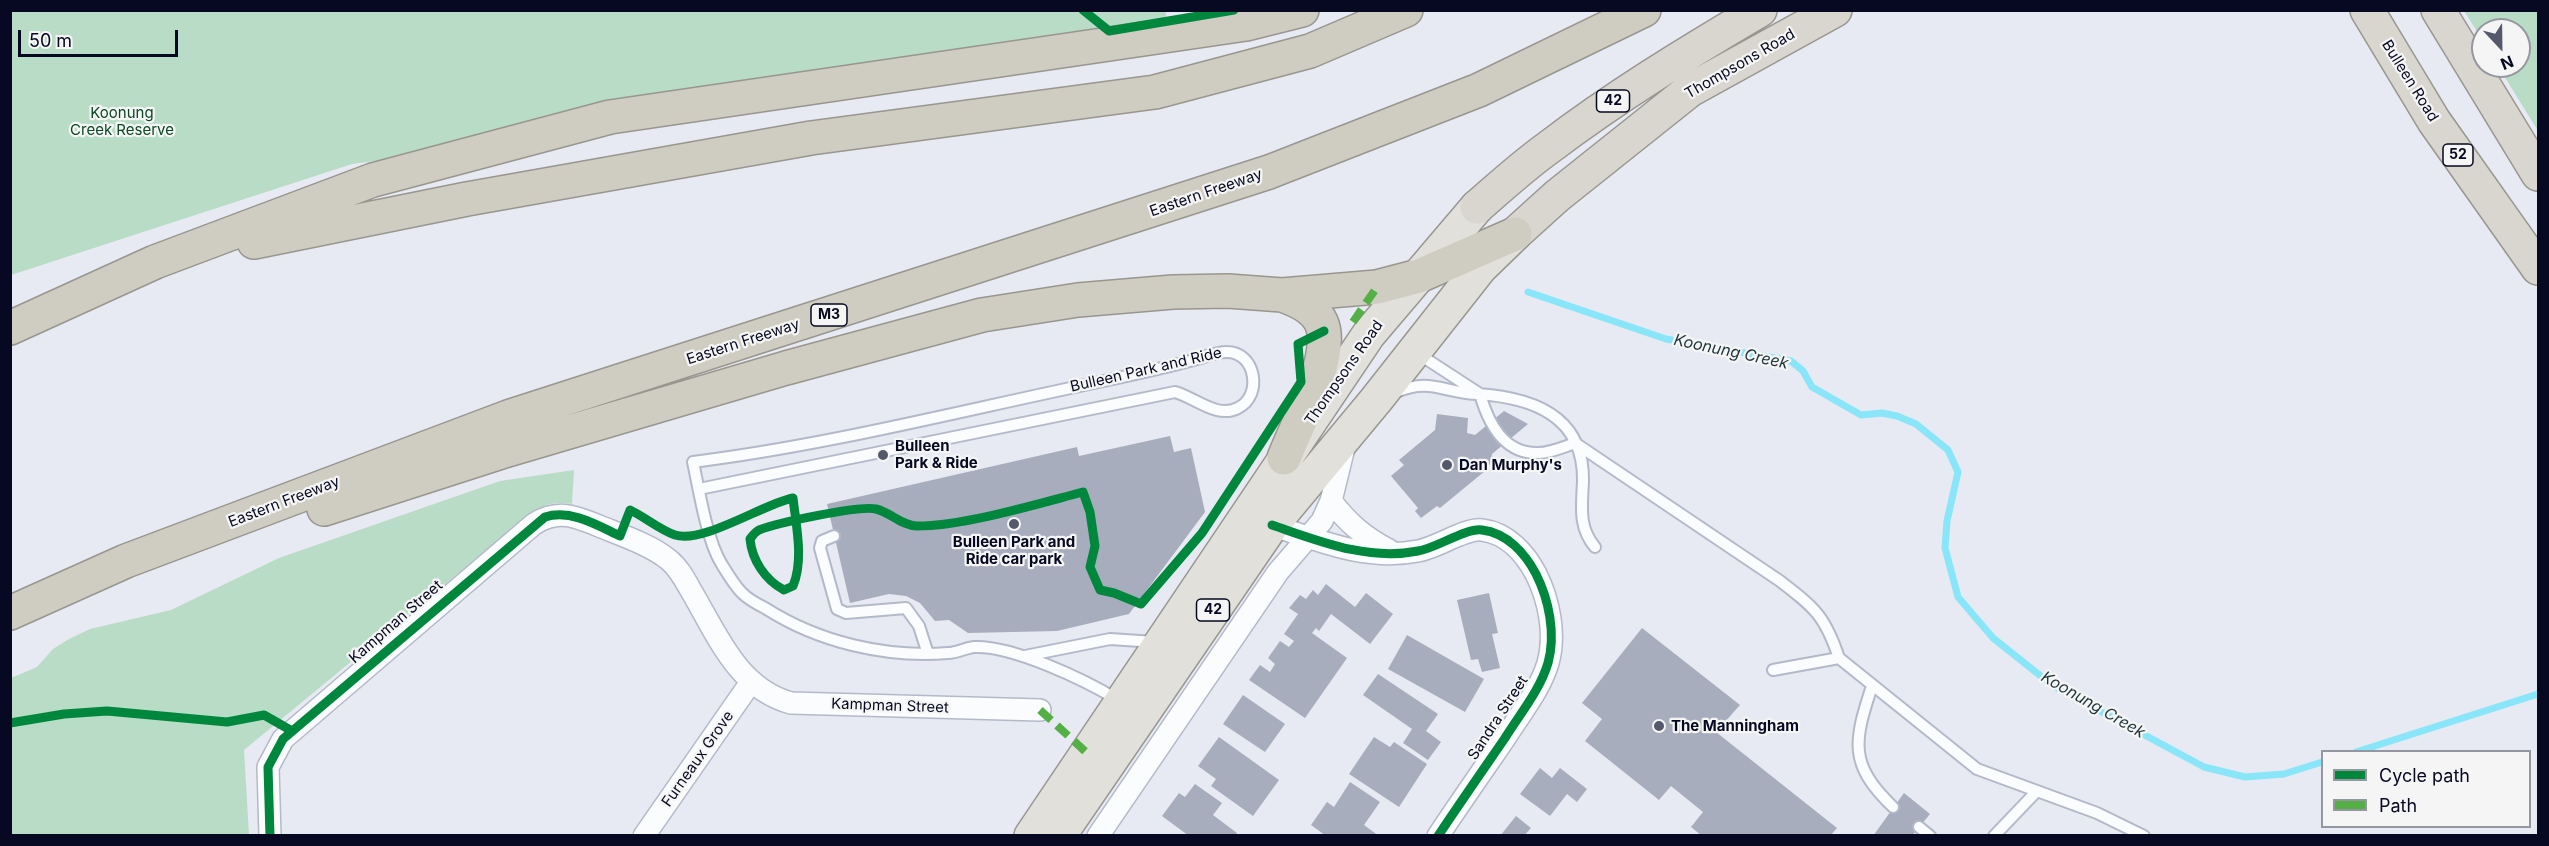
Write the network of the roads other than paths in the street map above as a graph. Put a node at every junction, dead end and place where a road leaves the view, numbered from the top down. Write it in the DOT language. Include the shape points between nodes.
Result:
graph roads {
  1 [pos="1294,10"];
  2 [pos="1302,10"];
  3 [pos="1406,10"];
  4 [pos="1644,10"];
  5 [pos="1760,10"];
  6 [pos="1835,10"];
  7 [pos="2367,10"];
  8 [pos="2438,10"];
  9 [pos="1246,24"];
  10 [pos="2538,174"];
  11 [pos="1477,207"];
  12 [pos="1515,234"];
  13 [pos="155,262"];
  14 [pos="2538,268"];
  15 [pos="1419,276"];
  16 [pos="1282,295"];
  17 [pos="10,328"];
  18 [pos="1413,351"];
  19 [pos="1480,394"];
  20 [pos="1376,400"];
  21 [pos="1348,432"];
  22 [pos="1575,443"];
  23 [pos="1284,458"];
  24 [pos="699,489"];
  25 [pos="1331,501"];
  26 [pos="1272,525"];
  27 [pos="834,536"];
  28 [pos="1309,537"];
  29 [pos="1595,547"];
  30 [pos="1392,552"];
  31 [pos="10,613"];
  32 [pos="10,620"];
  33 [pos="1160,642"];
  34 [pos="928,654"];
  35 [pos="1025,656"];
  36 [pos="1839,658"];
  37 [pos="1773,670"];
  38 [pos="751,682"];
  39 [pos="1872,686"];
  40 [pos="1130,709"];
  41 [pos="1040,710"];
  42 [pos="2036,792"];
  43 [pos="1893,807"];
  44 [pos="1919,827"];
  45 [pos="270,836"];
  46 [pos="644,836"];
  47 [pos="1031,836"];
  48 [pos="1059,836"];
  49 [pos="1098,836"];
  50 [pos="1438,836"];
  51 [pos="1930,836"];
  52 [pos="1994,836"];
  53 [pos="2144,836"];
  1 -- 9 [label="highway"];
  2 -- 9 [label="highway"];
  3 -- 13 [label="highway" via="1310,51 1155,92 810,138 467,199"];
  4 -- 31 [label="highway, Eastern Freeway / M3" via="1479,90 1269,172 508,417 126,561"];
  5 -- 11 [label="highway, Thompsons Road / 42" via="1606,106 1547,148"];
  6 -- 12 [label="highway, Thompsons Road / 42" via="1690,90"];
  7 -- 14 [label="highway, Bulleen Road / 52" via="2434,122"];
  8 -- 10 [label="highway"];
  9 -- 13 [label="highway" via="610,117 373,180"];
  11 -- 15 [label="main road, Thompsons Road / 42"];
  12 -- 15 [label="highway"];
  12 -- 18 [label="main road, Thompsons Road / 42" via="1480,268"];
  13 -- 17 [label="highway"];
  15 -- 16 [label="highway" via="1377,287"];
  15 -- 23 [label="main road, Thompsons Road / 42" via="1370,334"];
  16 -- 23 [label="highway" via="1303,302 1317,315 1324,332 1318,371"];
  16 -- 32 [label="highway" via="1173,292 1078,300 982,315 501,452 264,528"];
  18 -- 19 [label="lane"];
  18 -- 20 [label="main road, Thompsons Road / 42"];
  18 -- 23 [label="main road" via="1387,352"];
  19 -- 20 [label="lane" via="1424,384"];
  19 -- 22 [label="lane" via="1536,404 1551,413"];
  19 -- 22 [label="lane" via="1497,434 1516,447 1536,454"];
  20 -- 21 [label="main road, Thompsons Road / 42"];
  21 -- 25 [label="street, Thompsons Road"];
  21 -- 26 [label="main road, Thompsons Road / 42"];
  22 -- 29 [label="lane" via="1582,462 1583,527"];
  22 -- 36 [label="lane" via="1810,604 1830,631"];
  23 -- 33 [label="main road, Thompsons Road / 42"];
  24 -- 24 [label="lane, Bulleen Park and Ride" via="1175,392 1210,409 1230,412 1244,405 1252,394 1254,378 1248,363 1234,352 1216,352 1093,383 797,445 693,462"];
  24 -- 34 [label="lane" via="720,561 743,594 780,618 826,637 866,649"];
  25 -- 28 [label="street, Thompsons Road"];
  25 -- 30 [label="street" via="1365,538"];
  26 -- 28 [label="street, Sandra Street"];
  26 -- 40 [label="main road, Thompsons Road / 42"];
  27 -- 34 [label="lane" via="822,541 820,548 837,609 846,614 906,608 920,626"];
  28 -- 30 [label="street, Sandra Street" via="1345,549"];
  28 -- 49 [label="street, Thompsons Road" via="1278,572"];
  30 -- 50 [label="street, Sandra Street" via="1429,549 1473,530 1494,532 1522,551 1548,606 1550,639 1542,676"];
  33 -- 35 [label="lane" via="1110,639"];
  33 -- 40 [label="main road, Thompsons Road / 42"];
  34 -- 35 [label="lane" via="975,647"];
  35 -- 40 [label="lane" via="1089,682"];
  36 -- 37 [label="lane"];
  36 -- 39 [label="lane"];
  38 -- 41 [label="street, Kampman Street" via="791,703"];
  38 -- 45 [label="street, Kampman Street" via="732,661 680,572 668,559 574,516 545,517 283,739 268,767"];
  38 -- 46 [label="street, Furneaux Grove"];
  39 -- 42 [label="lane" via="1971,765"];
  39 -- 43 [label="lane" via="1858,732 1857,755 1869,780"];
  40 -- 47 [label="main road, Thompsons Road / 42"];
  40 -- 48 [label="main road, Thompsons Road / 42"];
  42 -- 52 [label="lane"];
  42 -- 53 [label="lane" via="2097,813"];
  44 -- 51 [label="lane"];
}
